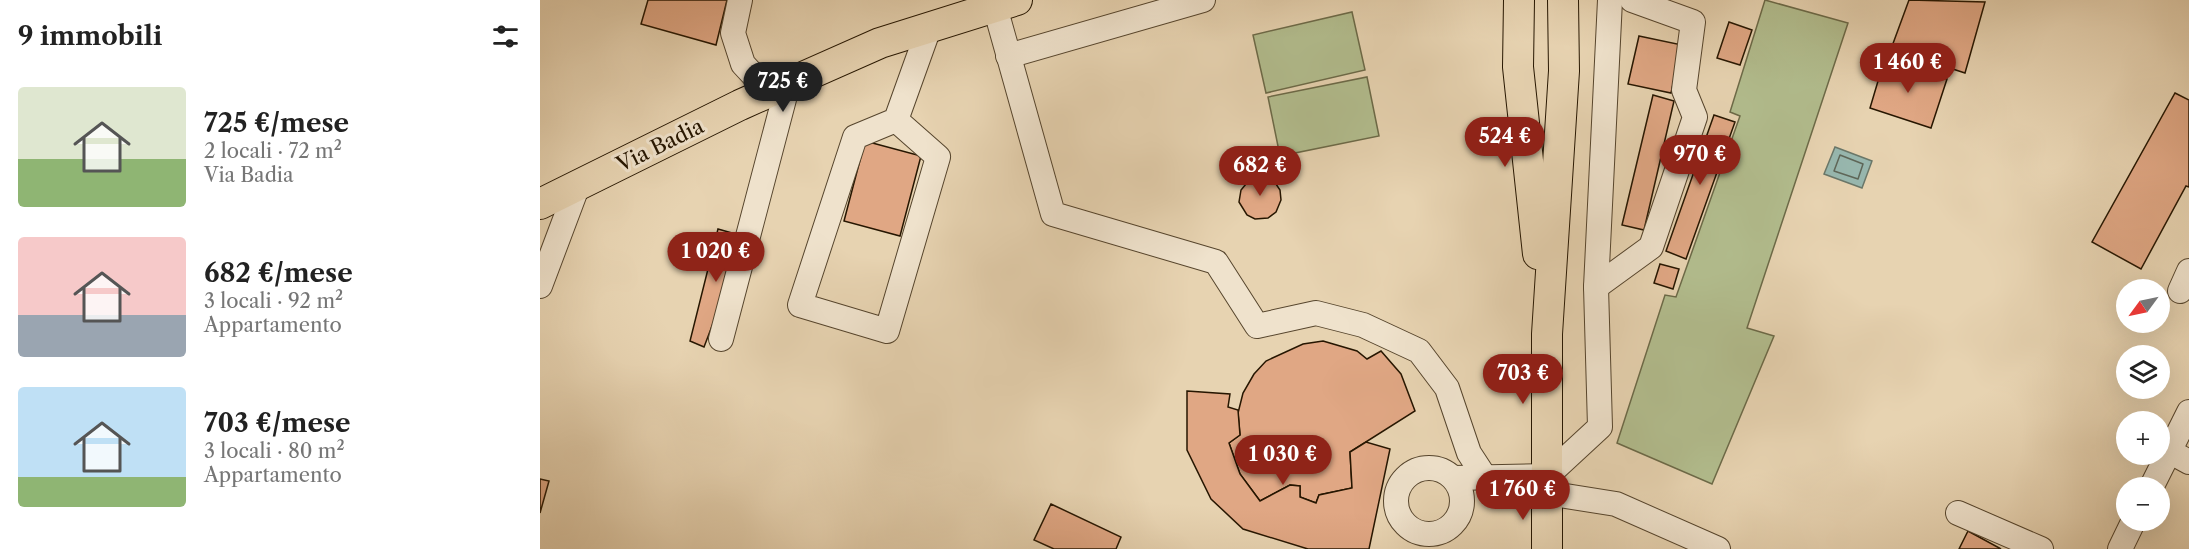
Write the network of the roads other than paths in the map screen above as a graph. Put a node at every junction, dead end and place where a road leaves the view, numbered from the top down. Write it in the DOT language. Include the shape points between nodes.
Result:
graph roads {
  1 [pos="740,0"];
  2 [pos="1203,0"];
  3 [pos="1519,0"];
  4 [pos="1563,0"];
  5 [pos="1610,0"];
  6 [pos="1632,0"];
  7 [pos="1006,4"];
  8 [pos="929,28"];
  9 [pos="1008,56"];
  10 [pos="778,88"];
  11 [pos="896,120"];
  12 [pos="578,185"];
  13 [pos="540,204"];
  14 [pos="540,286"];
  15 [pos="1596,287"];
  16 [pos="1547,334"];
  17 [pos="721,339"];
  18 [pos="2189,412"];
  19 [pos="2179,456"];
  20 [pos="1484,476"];
  21 [pos="2161,477"];
  22 [pos="1454,478"];
  23 [pos="1547,484"];
  24 [pos="1958,513"];
  25 [pos="2129,531"];
  26 [pos="1547,549"];
  27 [pos="1718,549"];
  28 [pos="2041,549"];
  29 [pos="2120,549"];
  1 -- 10 [label="street" via="733,33 743,64"];
  2 -- 9 [label="street"];
  3 -- 16 [label="main road" via="1518,67"];
  4 -- 16 [label="main road" via="1564,71"];
  5 -- 15 [label="street"];
  6 -- 15 [label="street" via="1693,22 1684,90 1695,117 1651,248"];
  7 -- 8 [label="main road, Via Badia"];
  7 -- 9 [label="street"];
  8 -- 10 [label="main road, Via Badia" via="880,44"];
  8 -- 11 [label="street"];
  9 -- 20 [label="street" via="1053,214 1216,262 1257,326 1316,313 1363,325 1419,351 1447,388 1469,453"];
  10 -- 12 [label="main road, Via Badia"];
  10 -- 17 [label="street"];
  11 -- 11 [label="street" via="938,157 887,331 800,305 855,137"];
  12 -- 13 [label="main road, Via Badia"];
  12 -- 14 [label="street"];
  15 -- 23 [label="street" via="1600,427"];
  16 -- 23 [label="main road"];
  18 -- 19 [label="street"];
  19 -- 21 [label="street"];
  20 -- 22 [label="street"];
  20 -- 23 [label="street"];
  23 -- 26 [label="main road"];
  23 -- 27 [label="street" via="1616,504"];
  24 -- 28 [label="street"];
  25 -- 29 [label="street"];
}
